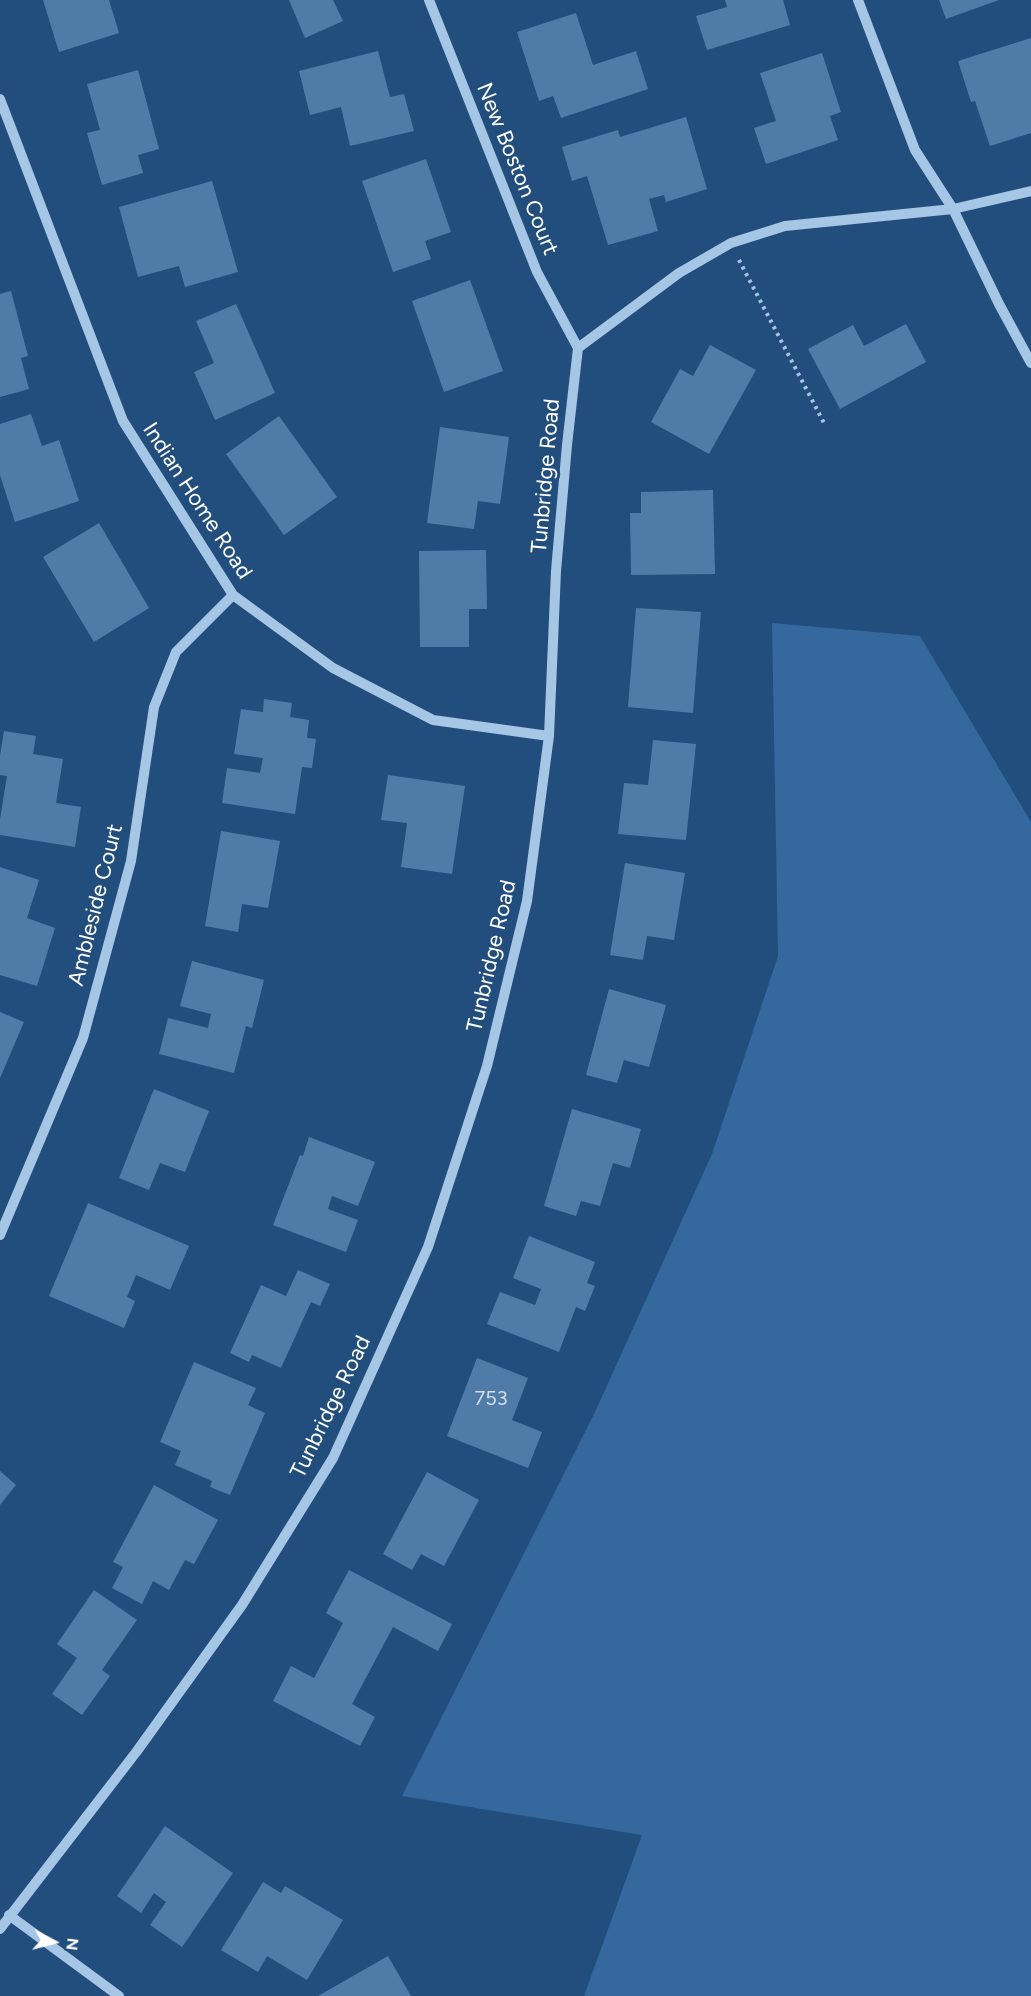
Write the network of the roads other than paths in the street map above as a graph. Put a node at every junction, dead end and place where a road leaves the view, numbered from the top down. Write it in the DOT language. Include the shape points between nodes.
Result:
graph roads {
  1 [pos="429,0"];
  2 [pos="858,0"];
  3 [pos="0,99"];
  4 [pos="1031,191"];
  5 [pos="953,209"];
  6 [pos="578,348"];
  7 [pos="1031,363"];
  8 [pos="233,594"];
  9 [pos="549,736"];
  10 [pos="0,1235"];
  11 [pos="9,1915"];
  12 [pos="0,1929"];
  13 [pos="119,1996"];
  1 -- 6 [label="street, New Boston Court" via="537,272"];
  2 -- 5 [label="street" via="915,150"];
  3 -- 8 [label="street, Indian Home Road" via="123,421"];
  4 -- 5 [label="street"];
  5 -- 6 [label="street" via="785,226 731,243 679,273"];
  5 -- 7 [label="street"];
  6 -- 9 [label="street, Tunbridge Road" via="556,571"];
  8 -- 9 [label="street, Indian Home Road" via="333,668 433,720"];
  8 -- 10 [label="street, Ambleside Court" via="176,651 154,707 131,861 83,1038"];
  9 -- 11 [label="street, Tunbridge Road" via="527,901 487,1066 428,1247 333,1458 242,1605 137,1751"];
  11 -- 12 [label="street, Tunbridge Road"];
  11 -- 13 [label="street"];
}
